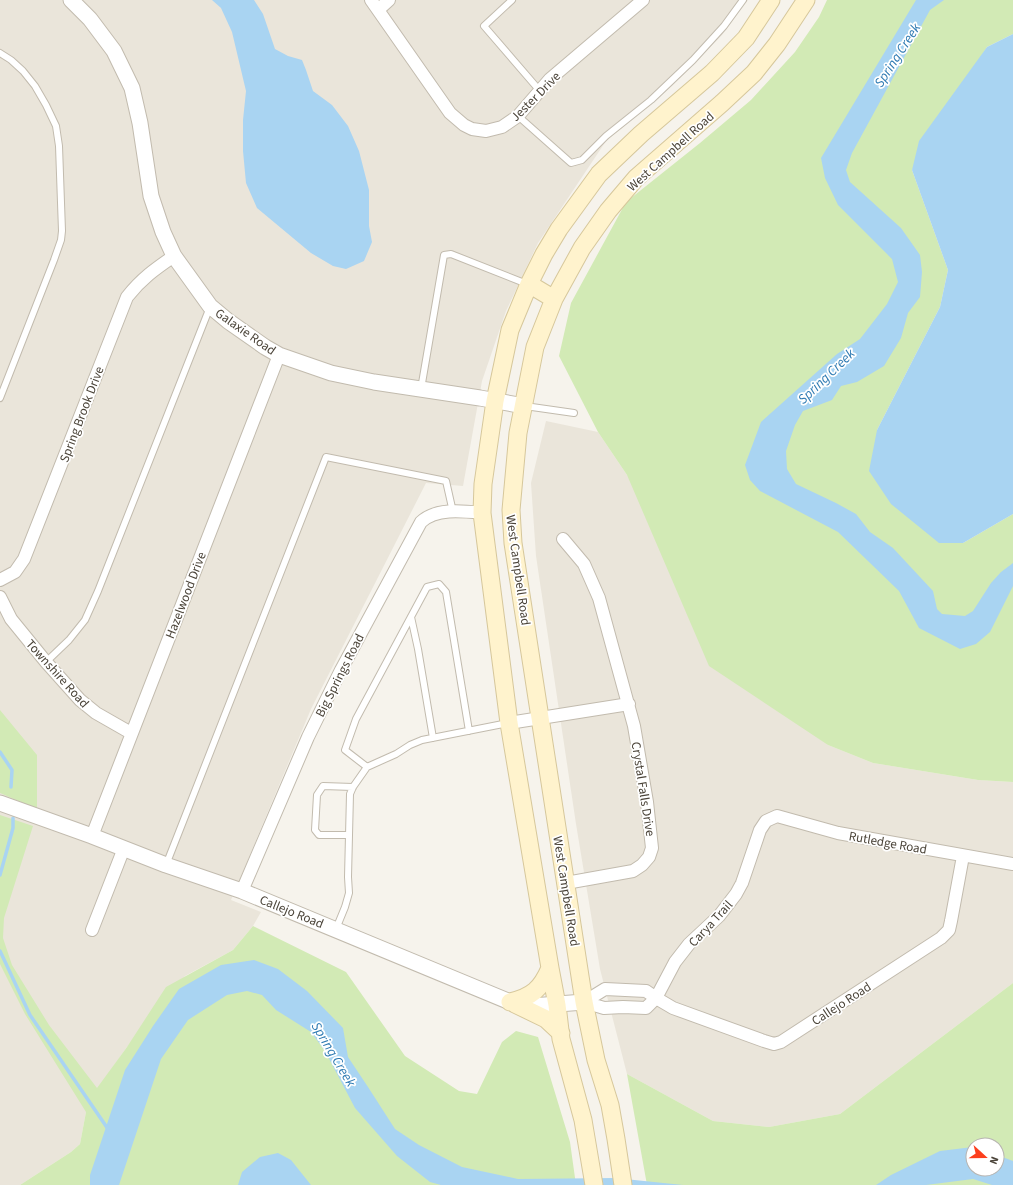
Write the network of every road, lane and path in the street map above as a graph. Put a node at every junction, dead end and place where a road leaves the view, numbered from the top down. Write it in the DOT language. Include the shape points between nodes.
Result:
graph roads {
  1 [pos="71,0"];
  2 [pos="389,0"];
  3 [pos="512,0"];
  4 [pos="643,0"];
  5 [pos="743,0"];
  6 [pos="771,0"];
  7 [pos="806,0"];
  8 [pos="374,5"];
  9 [pos="0,53"];
  10 [pos="540,91"];
  11 [pos="518,116"];
  12 [pos="174,256"];
  13 [pos="529,284"];
  14 [pos="554,299"];
  15 [pos="210,306"];
  16 [pos="279,355"];
  17 [pos="421,389"];
  18 [pos="0,398"];
  19 [pos="494,400"];
  20 [pos="524,406"];
  21 [pos="574,413"];
  22 [pos="453,512"];
  23 [pos="482,513"];
  24 [pos="563,539"];
  25 [pos="0,580"];
  26 [pos="0,597"];
  27 [pos="411,617"];
  28 [pos="46,662"];
  29 [pos="629,704"];
  30 [pos="540,719"];
  31 [pos="509,723"];
  32 [pos="469,731"];
  33 [pos="131,733"];
  34 [pos="433,738"];
  35 [pos="367,767"];
  36 [pos="353,787"];
  37 [pos="0,803"];
  38 [pos="766,821"];
  39 [pos="349,835"];
  40 [pos="92,836"];
  41 [pos="124,848"];
  42 [pos="963,856"];
  43 [pos="1013,864"];
  44 [pos="166,865"];
  45 [pos="566,883"];
  46 [pos="242,891"];
  47 [pos="336,929"];
  48 [pos="92,930"];
  49 [pos="550,968"];
  50 [pos="656,998"];
  51 [pos="584,1002"];
  52 [pos="512,1003"];
  53 [pos="557,1005"];
  54 [pos="561,1033"];
  55 [pos="594,1185"];
  56 [pos="623,1185"];
  1 -- 12 [label="street, Galaxie Road" via="90,19 114,51 132,88 151,196"];
  2 -- 8 [label="street"];
  3 -- 10 [label="lane" via="484,26"];
  4 -- 10 [label="street, Jester Drive" via="550,79"];
  5 -- 11 [label="lane" via="724,26 693,60 582,160 570,163"];
  6 -- 13 [label="main road" via="746,38 712,73 640,134 599,174 559,229"];
  7 -- 14 [label="main road, West Campbell Road" via="754,73 636,178 608,211 582,248"];
  8 -- 11 [label="street, Jester Drive" via="450,113 464,125 486,131 502,127"];
  9 -- 18 [label="lane" via="23,71 35,86 56,126 62,231 54,260"];
  10 -- 11 [label="street, Jester Drive"];
  12 -- 15 [label="street, Galaxie Road"];
  12 -- 25 [label="street, Spring Brook Drive" via="143,278 127,297 24,559 15,572"];
  13 -- 14 [label="main road"];
  13 -- 17 [label="lane" via="451,254 444,255"];
  13 -- 19 [label="main road" via="510,330"];
  14 -- 20 [label="main road, West Campbell Road" via="535,347"];
  15 -- 16 [label="street, Galaxie Road"];
  15 -- 28 [label="lane" via="85,620"];
  16 -- 17 [label="street, Galaxie Road" via="331,373"];
  16 -- 33 [label="street, Hazelwood Drive"];
  17 -- 19 [label="street, Galaxie Road"];
  19 -- 20 [label="street, Galaxie Road"];
  19 -- 23 [label="main road" via="483,484"];
  20 -- 21 [label="lane"];
  20 -- 30 [label="main road, West Campbell Road" via="518,433 511,510 513,542"];
  22 -- 23 [label="street, Big Springs Road"];
  22 -- 44 [label="lane" via="446,481 326,457"];
  22 -- 46 [label="street, Big Springs Road" via="427,516 421,522 341,670 308,738"];
  23 -- 31 [label="main road"];
  24 -- 29 [label="street, Crystal Falls Drive" via="584,564 599,598"];
  26 -- 28 [label="street, Townshire Road" via="11,619"];
  27 -- 32 [label="lane" via="427,587 439,584 446,592"];
  27 -- 34 [label="lane"];
  27 -- 35 [label="lane" via="356,719 345,750"];
  28 -- 33 [label="street, Townshire Road" via="85,705"];
  29 -- 30 [label="street"];
  29 -- 45 [label="street, Crystal Falls Drive" via="652,836 649,857 633,871"];
  30 -- 31 [label="street"];
  30 -- 45 [label="main road, West Campbell Road"];
  31 -- 32 [label="lane"];
  31 -- 49 [label="main road"];
  32 -- 34 [label="lane"];
  33 -- 40 [label="street, Hazelwood Drive"];
  34 -- 35 [label="lane" via="422,740"];
  35 -- 36 [label="lane"];
  36 -- 39 [label="lane" via="350,794"];
  36 -- 39 [label="lane" via="323,786 317,795 315,830 319,834"];
  37 -- 40 [label="street, Callejo Road"];
  38 -- 42 [label="street, Rutledge Road" via="777,816 838,833"];
  38 -- 50 [label="street, Carya Trail" via="760,830 736,894 719,916 689,944 675,962"];
  39 -- 47 [label="lane" via="349,893"];
  40 -- 41 [label="street, Callejo Road"];
  41 -- 44 [label="street, Callejo Road"];
  41 -- 48 [label="street"];
  42 -- 43 [label="street, Rutledge Road"];
  42 -- 50 [label="street, Callejo Road" via="949,930 941,938 781,1042 774,1044 764,1041 673,1008"];
  44 -- 46 [label="street, Callejo Road"];
  45 -- 51 [label="main road, West Campbell Road"];
  46 -- 47 [label="street, Callejo Road"];
  47 -- 52 [label="street, Callejo Road"];
  49 -- 52 [label="main road" via="544,981 535,991"];
  49 -- 53 [label="main road"];
  50 -- 51 [label="street, Callejo Road" via="646,1008 604,1008"];
  50 -- 51 [label="street, Callejo Road" via="646,991 605,989"];
  51 -- 53 [label="street, Callejo Road"];
  51 -- 56 [label="main road, West Campbell Road" via="596,1060 610,1105"];
  52 -- 53 [label="street, Callejo Road" via="532,1006"];
  52 -- 54 [label="main road" via="546,1019"];
  53 -- 54 [label="main road"];
  54 -- 55 [label="main road" via="588,1144"];
}
